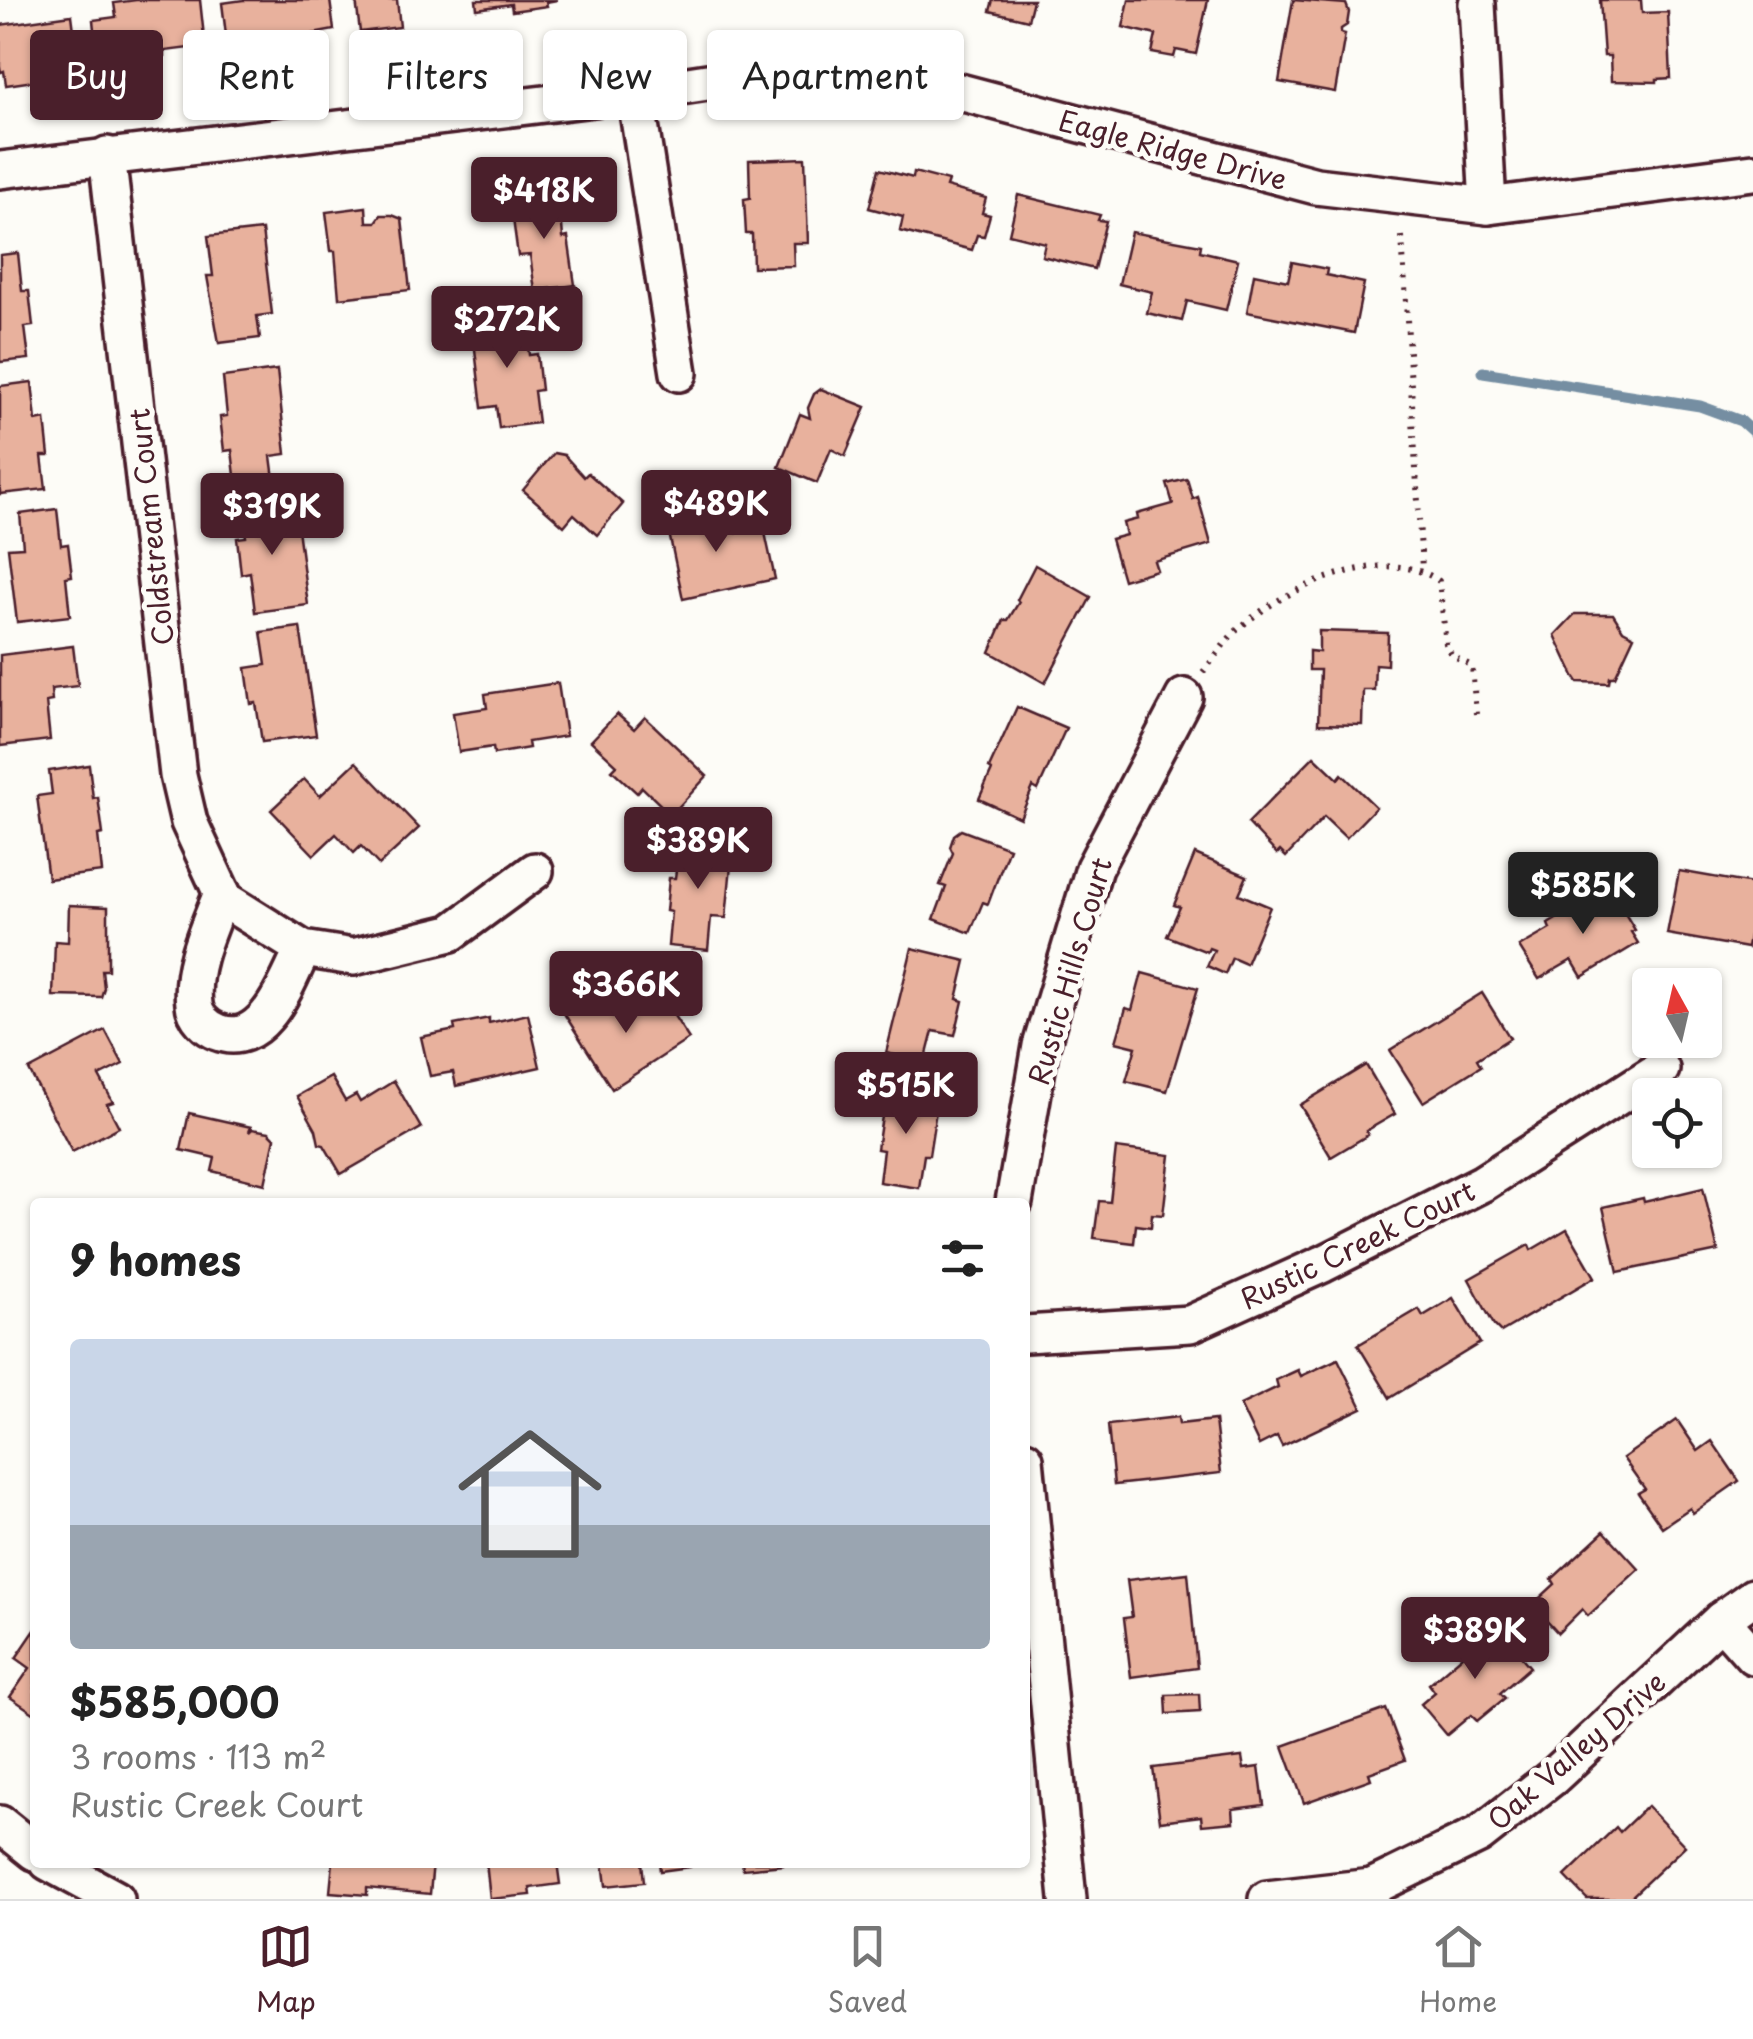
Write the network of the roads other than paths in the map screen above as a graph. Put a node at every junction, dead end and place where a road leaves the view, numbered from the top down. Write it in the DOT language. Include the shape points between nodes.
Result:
graph roads {
  1 [pos="1478,4"];
  2 [pos="687,86"];
  3 [pos="543,105"];
  4 [pos="639,120"];
  5 [pos="108,155"];
  6 [pos="0,170"];
  7 [pos="1753,172"];
  8 [pos="1488,206"];
  9 [pos="679,373"];
  10 [pos="1184,696"];
  11 [pos="535,871"];
  12 [pos="222,892"];
  13 [pos="303,949"];
  14 [pos="1661,1069"];
  15 [pos="1015,1198"];
  16 [pos="1030,1334"];
  17 [pos="1030,1510"];
  18 [pos="1753,1597"];
  19 [pos="1720,1620"];
  20 [pos="1753,1656"];
  21 [pos="0,1824"];
  22 [pos="30,1847"];
  23 [pos="60,1868"];
  24 [pos="116,1899"];
  25 [pos="1068,1899"];
  26 [pos="1267,1899"];
  1 -- 8 [label="street"];
  2 -- 8 [label="street, Eagle Ridge Drive" via="800,68 917,84 1316,186"];
  3 -- 5 [label="street, Eagle Ridge Drive"];
  4 -- 9 [label="street"];
  5 -- 6 [label="street, Eagle Ridge Drive"];
  5 -- 12 [label="street, Coldstream Court" via="178,775 189,822"];
  7 -- 8 [label="street, Eagle Ridge Drive"];
  10 -- 15 [label="street, Rustic Hills Court" via="1094,868 1041,1046"];
  11 -- 13 [label="street, Coldstream Court" via="451,933 354,956"];
  12 -- 13 [label="street, Coldstream Court" via="239,911"];
  12 -- 13 [label="street" via="197,961 194,1006 213,1031 245,1033 265,1018"];
  14 -- 16 [label="street, Rustic Creek Court" via="1483,1182 1190,1324"];
  17 -- 25 [label="street"];
  18 -- 19 [label="street, Oak Valley Drive"];
  19 -- 20 [label="street"];
  19 -- 26 [label="street, Oak Valley Drive" via="1553,1777 1479,1835 1372,1887"];
  21 -- 22 [label="street"];
  23 -- 24 [label="street"];
}
